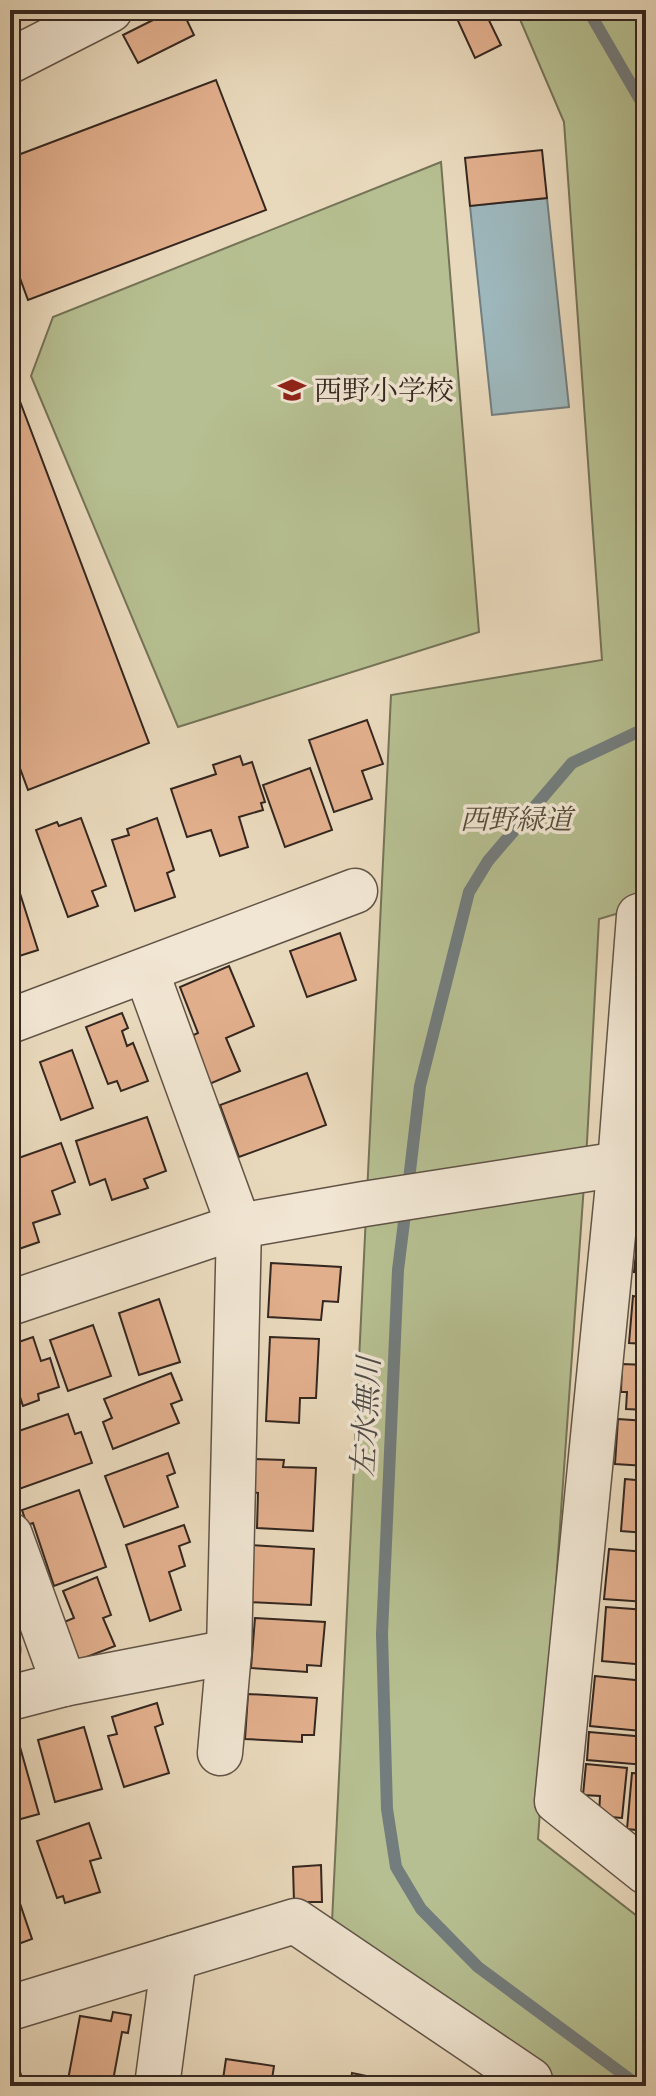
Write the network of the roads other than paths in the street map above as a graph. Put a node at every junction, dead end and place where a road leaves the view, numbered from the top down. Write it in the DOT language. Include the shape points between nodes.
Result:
graph roads {
  1 [pos="110,10"];
  2 [pos="10,61"];
  3 [pos="355,891"];
  4 [pos="646,914"];
  5 [pos="146,971"];
  6 [pos="10,1021"];
  7 [pos="633,1161"];
  8 [pos="239,1226"];
  9 [pos="10,1303"];
  10 [pos="10,1535"];
  11 [pos="229,1652"];
  12 [pos="64,1684"];
  13 [pos="10,1698"];
  14 [pos="220,1753"];
  15 [pos="646,1872"];
  16 [pos="174,1958"];
  17 [pos="10,2008"];
  18 [pos="157,2086"];
  19 [pos="529,2086"];
  1 -- 2 [label="street"];
  3 -- 5 [label="street"];
  4 -- 7 [label="street" via="639,916"];
  5 -- 6 [label="street"];
  5 -- 8 [label="street"];
  7 -- 8 [label="street"];
  7 -- 15 [label="street" via="557,1801"];
  8 -- 9 [label="street"];
  8 -- 11 [label="street"];
  10 -- 12 [label="street"];
  11 -- 12 [label="street"];
  11 -- 14 [label="street"];
  12 -- 13 [label="street"];
  16 -- 17 [label="street"];
  16 -- 18 [label="street"];
  16 -- 19 [label="street" via="295,1921 530,2080"];
}
